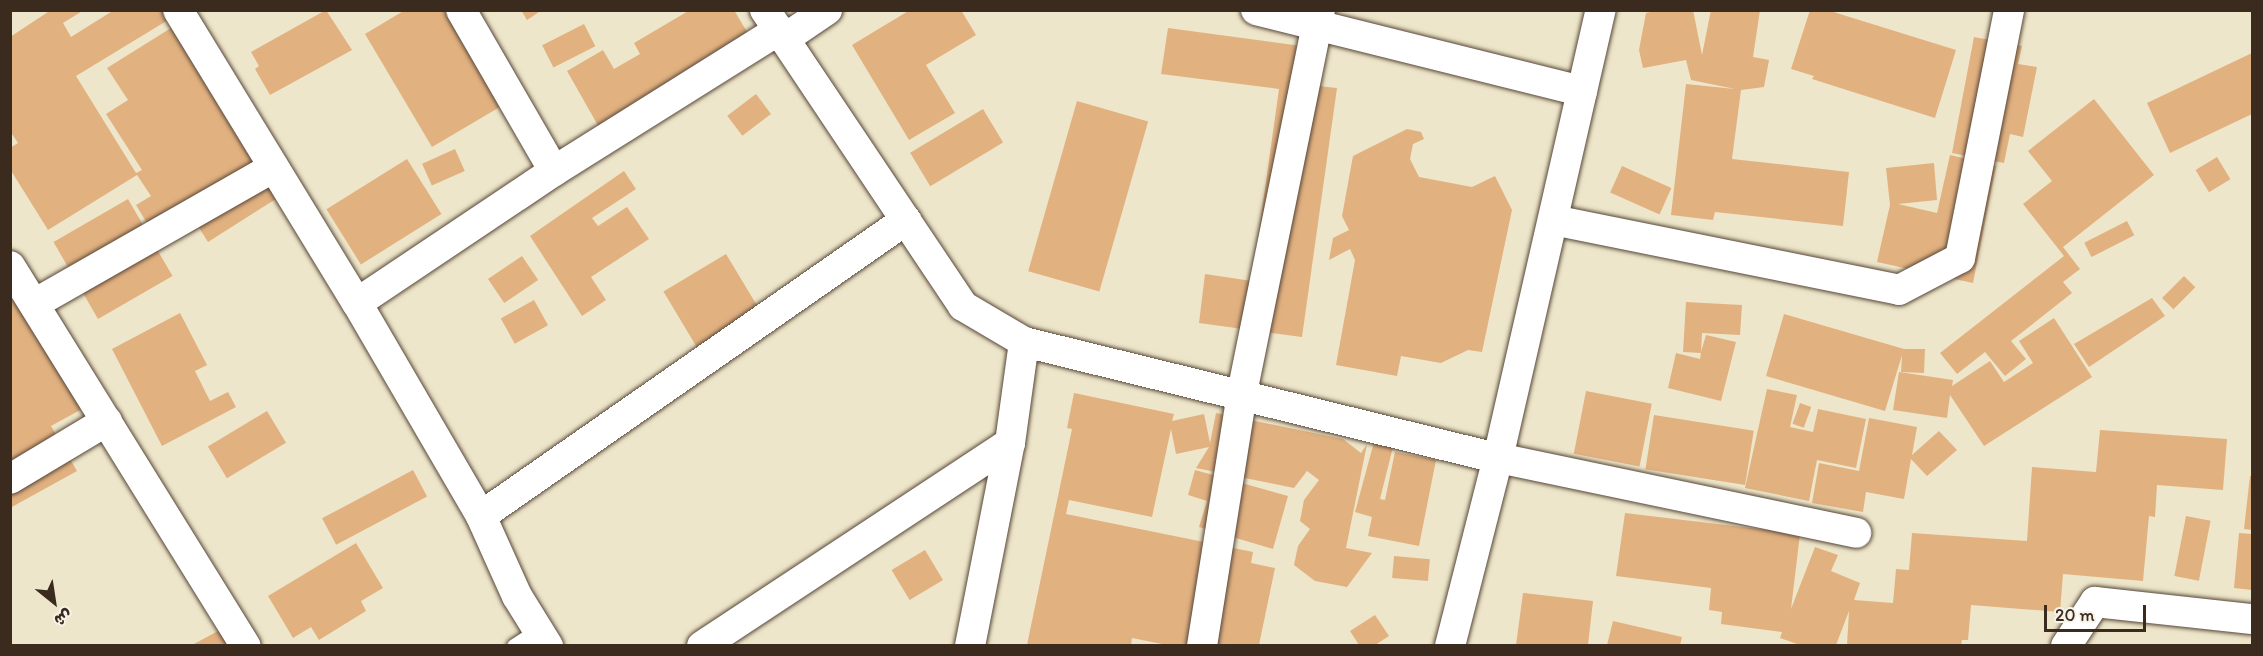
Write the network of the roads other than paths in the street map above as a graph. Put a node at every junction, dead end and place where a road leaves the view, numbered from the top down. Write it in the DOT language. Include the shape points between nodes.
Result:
graph roads {
  1 [pos="178,10"];
  2 [pos="461,10"];
  3 [pos="827,10"];
  4 [pos="1256,10"];
  5 [pos="1601,10"];
  6 [pos="2009,10"];
  7 [pos="1318,18"];
  8 [pos="776,27"];
  9 [pos="1582,91"];
  10 [pos="274,167"];
  11 [pos="554,171"];
  12 [pos="906,220"];
  13 [pos="1553,220"];
  14 [pos="10,266"];
  15 [pos="357,303"];
  16 [pos="34,304"];
  17 [pos="1024,342"];
  18 [pos="1242,393"];
  19 [pos="107,422"];
  20 [pos="1010,443"];
  21 [pos="1498,458"];
  22 [pos="10,479"];
  23 [pos="481,516"];
  24 [pos="1856,533"];
  25 [pos="2253,619"];
  26 [pos="534,640"];
  27 [pos="246,645"];
  28 [pos="702,645"];
  29 [pos="970,645"];
  30 [pos="1202,645"];
  31 [pos="1450,645"];
  32 [pos="2066,645"];
  1 -- 10 [label="street"];
  2 -- 11 [label="street"];
  3 -- 8 [label="street"];
  4 -- 7 [label="street"];
  5 -- 9 [label="street"];
  6 -- 13 [label="street" via="1960,258 1899,290"];
  7 -- 9 [label="street"];
  7 -- 18 [label="street"];
  8 -- 11 [label="street"];
  8 -- 12 [label="street"];
  9 -- 13 [label="street"];
  10 -- 15 [label="street"];
  10 -- 16 [label="street"];
  11 -- 15 [label="street"];
  12 -- 17 [label="street" via="963,306"];
  12 -- 23 [label="street"];
  13 -- 21 [label="street"];
  14 -- 16 [label="street"];
  15 -- 23 [label="street"];
  16 -- 19 [label="street"];
  17 -- 18 [label="street"];
  17 -- 20 [label="street"];
  18 -- 21 [label="street"];
  18 -- 30 [label="street"];
  19 -- 22 [label="street"];
  19 -- 27 [label="street"];
  20 -- 28 [label="street"];
  20 -- 29 [label="street"];
  21 -- 24 [label="street"];
  21 -- 31 [label="street"];
  23 -- 26 [label="street"];
  25 -- 32 [label="street" via="2096,602"];
}
